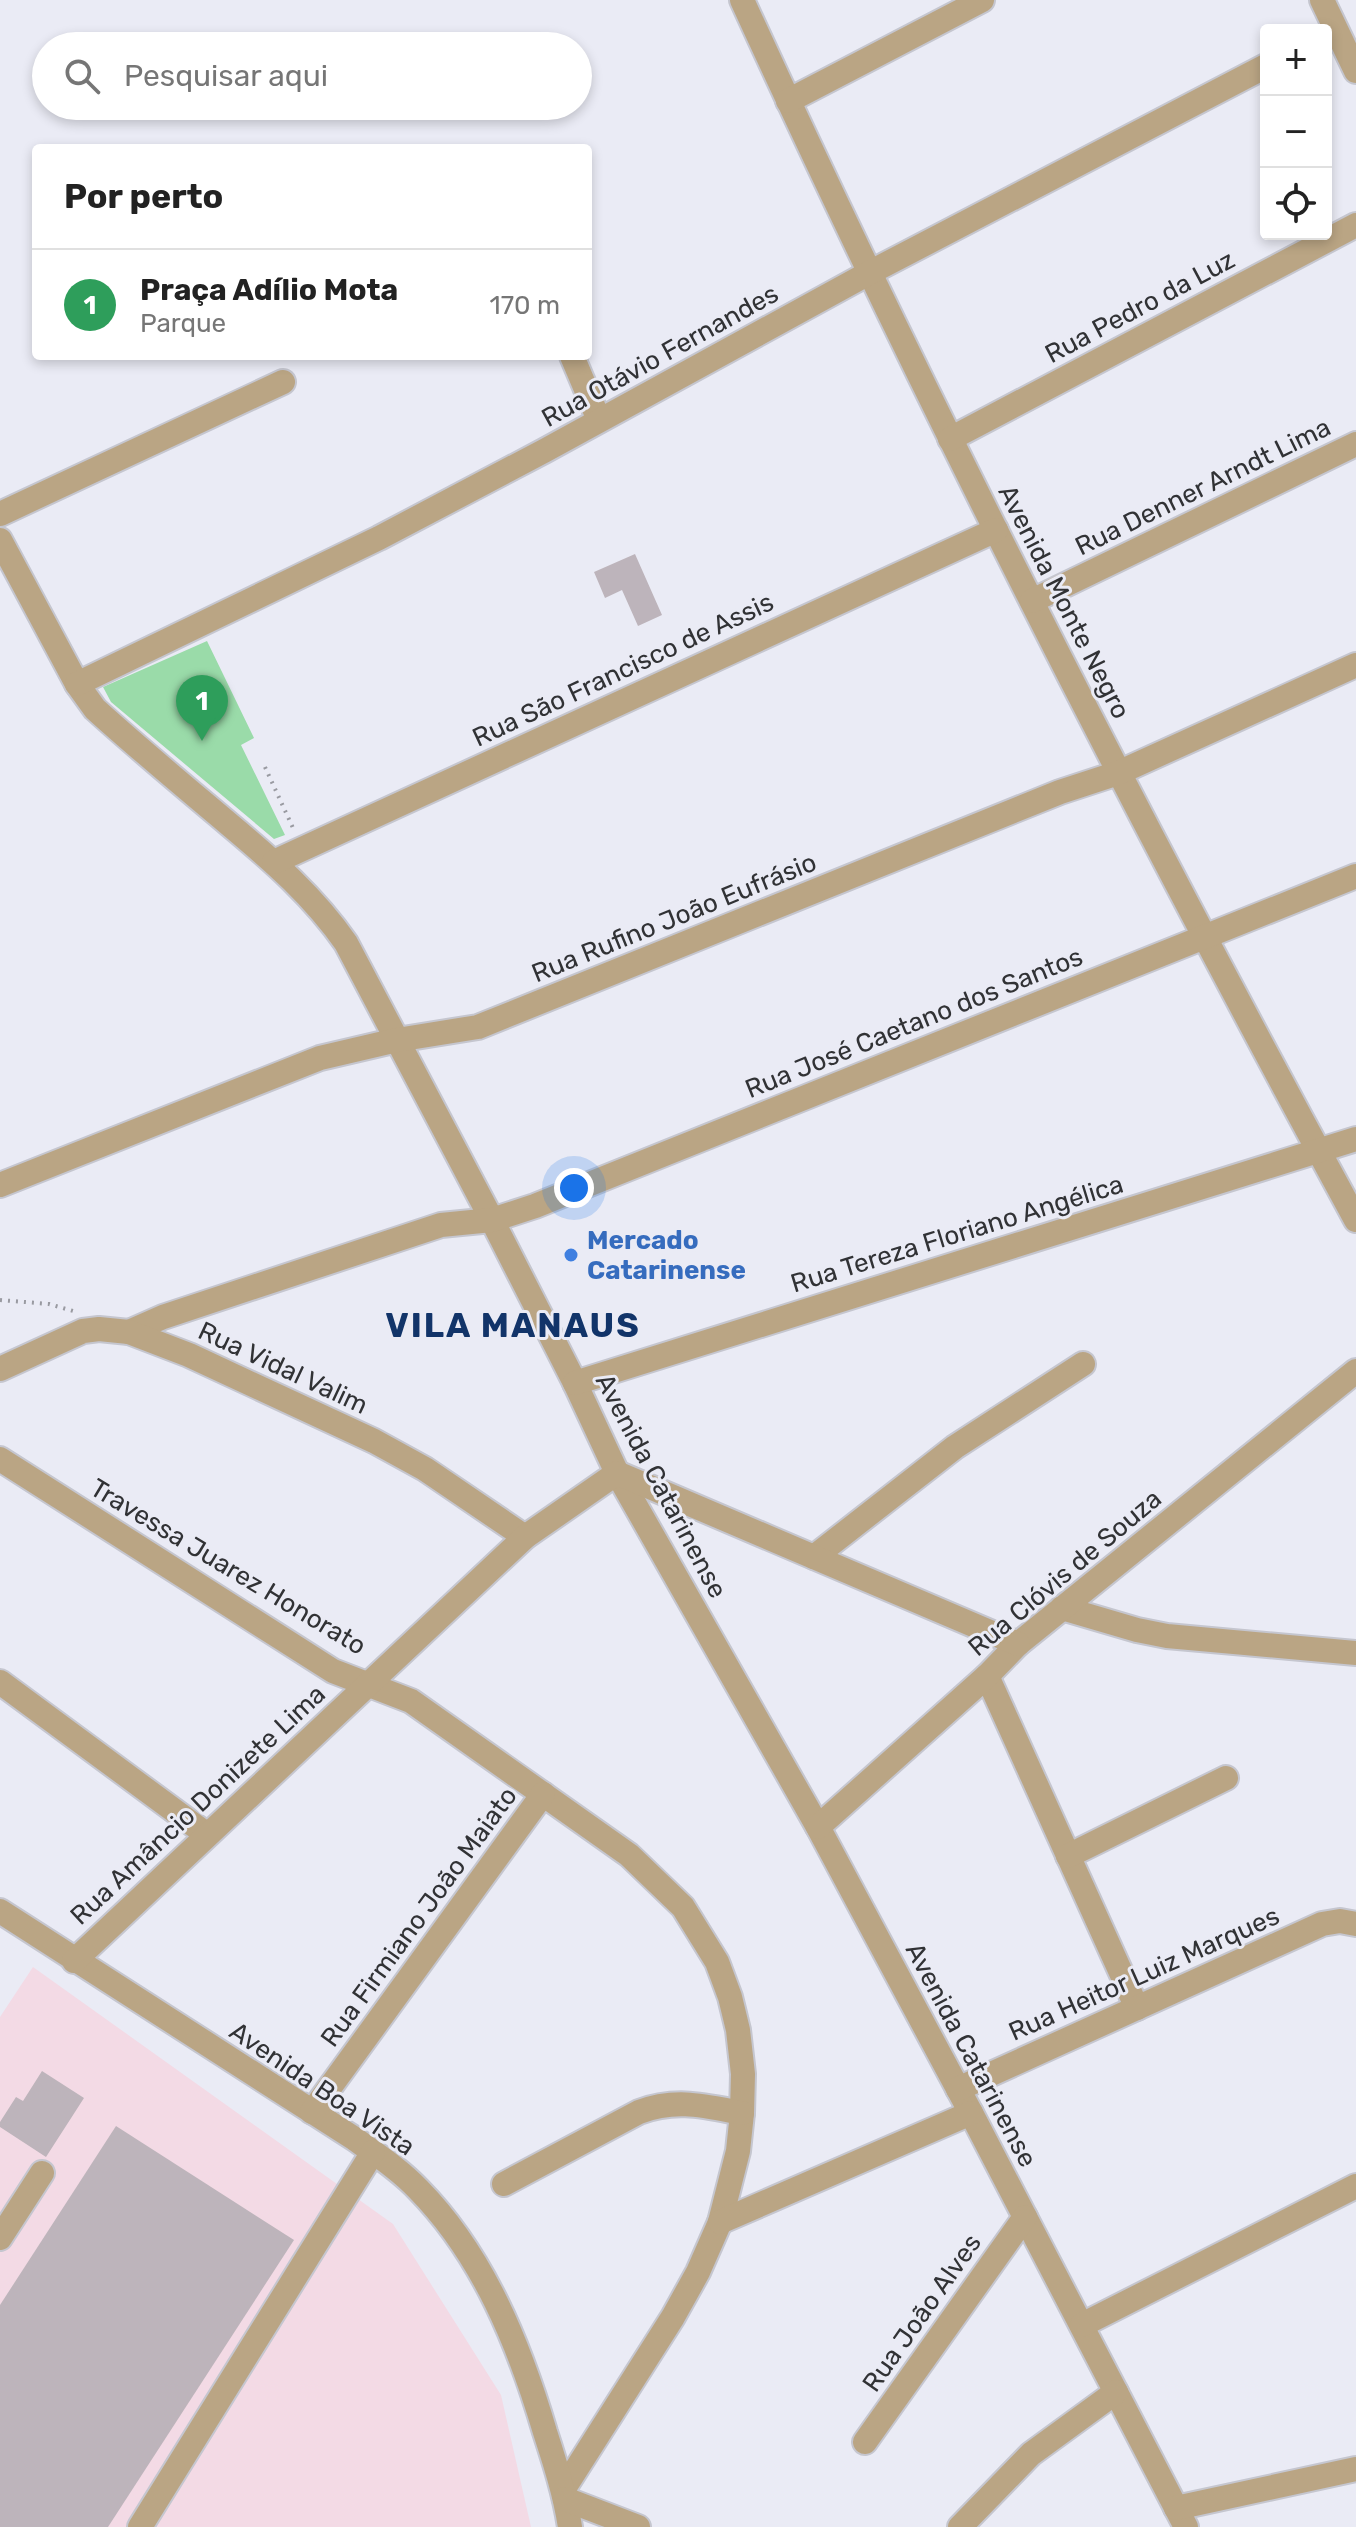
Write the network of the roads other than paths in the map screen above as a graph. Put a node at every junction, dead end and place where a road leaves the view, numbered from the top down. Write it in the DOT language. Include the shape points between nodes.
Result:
graph roads {
  1 [pos="742,0"];
  2 [pos="982,0"];
  3 [pos="1328,2"];
  4 [pos="1330,24"];
  5 [pos="1332,34"];
  6 [pos="1260,69"];
  7 [pos="1356,71"];
  8 [pos="788,101"];
  9 [pos="1356,225"];
  10 [pos="869,273"];
  11 [pos="574,360"];
  12 [pos="283,382"];
  13 [pos="599,420"];
  14 [pos="950,439"];
  15 [pos="1356,444"];
  16 [pos="0,514"];
  17 [pos="996,530"];
  18 [pos="0,540"];
  19 [pos="1032,601"];
  20 [pos="1356,665"];
  21 [pos="77,684"];
  22 [pos="1118,773"];
  23 [pos="274,862"];
  24 [pos="1356,876"];
  25 [pos="1205,937"];
  26 [pos="397,1040"];
  27 [pos="1356,1139"];
  28 [pos="1318,1150"];
  29 [pos="0,1185"];
  30 [pos="492,1220"];
  31 [pos="1356,1220"];
  32 [pos="129,1332"];
  33 [pos="1083,1364"];
  34 [pos="0,1369"];
  35 [pos="1356,1371"];
  36 [pos="575,1383"];
  37 [pos="0,1459"];
  38 [pos="617,1473"];
  39 [pos="525,1537"];
  40 [pos="814,1557"];
  41 [pos="1062,1608"];
  42 [pos="1018,1644"];
  43 [pos="1356,1653"];
  44 [pos="987,1676"];
  45 [pos="0,1682"];
  46 [pos="368,1683"];
  47 [pos="1226,1778"];
  48 [pos="543,1794"];
  49 [pos="818,1827"];
  50 [pos="206,1834"];
  51 [pos="1068,1856"];
  52 [pos="0,1911"];
  53 [pos="1356,1924"];
  54 [pos="74,1961"];
  55 [pos="1137,2008"];
  56 [pos="958,2089"];
  57 [pos="312,2112"];
  58 [pos="742,2113"];
  59 [pos="971,2113"];
  60 [pos="373,2152"];
  61 [pos="42,2173"];
  62 [pos="504,2184"];
  63 [pos="1356,2186"];
  64 [pos="1025,2217"];
  65 [pos="720,2222"];
  66 [pos="0,2238"];
  67 [pos="1082,2325"];
  68 [pos="1116,2392"];
  69 [pos="865,2442"];
  70 [pos="1356,2469"];
  71 [pos="564,2494"];
  72 [pos="1181,2518"];
  73 [pos="140,2527"];
  74 [pos="570,2527"];
  75 [pos="638,2527"];
  76 [pos="960,2527"];
  1 -- 8 [label="street, Avenida Monte Negro"];
  2 -- 8 [label="street"];
  3 -- 4 [label="street"];
  5 -- 7 [label="street"];
  6 -- 10 [label="street, Rua Otávio Fernandes"];
  8 -- 10 [label="street, Avenida Monte Negro"];
  9 -- 14 [label="street, Rua Pedro da Luz"];
  10 -- 13 [label="street, Rua Otávio Fernandes"];
  10 -- 14 [label="street, Avenida Monte Negro"];
  11 -- 13 [label="street"];
  12 -- 16 [label="street"];
  13 -- 21 [label="street, Rua Otávio Fernandes" via="366,544"];
  14 -- 17 [label="street, Avenida Monte Negro"];
  15 -- 19 [label="street, Rua Denner Arndt Lima"];
  17 -- 19 [label="street, Avenida Monte Negro"];
  17 -- 23 [label="street, Rua São Francisco de Assis"];
  18 -- 21 [label="street, Avenida Catarinense"];
  19 -- 22 [label="street, Avenida Monte Negro"];
  20 -- 22 [label="street, Rua Rufino João Eufrásio"];
  21 -- 23 [label="street, Avenida Catarinense" via="106,720"];
  22 -- 25 [label="street, Avenida Monte Negro"];
  22 -- 26 [label="street, Rua Rufino João Eufrásio" via="478,1027"];
  23 -- 26 [label="street, Avenida Catarinense" via="329,918"];
  24 -- 25 [label="street, Rua José Caetano dos Santos"];
  25 -- 28 [label="street, Avenida Monte Negro"];
  25 -- 30 [label="street, Rua José Caetano dos Santos"];
  26 -- 29 [label="street, Rua Rufino João Eufrásio" via="320,1058"];
  26 -- 30 [label="street, Avenida Catarinense"];
  27 -- 28 [label="street, Rua Tereza Floriano Angélica"];
  28 -- 31 [label="street, Avenida Monte Negro"];
  28 -- 36 [label="street, Rua Tereza Floriano Angélica"];
  30 -- 32 [label="street, Rua José Caetano dos Santos" via="441,1225"];
  30 -- 36 [label="street, Avenida Catarinense"];
  32 -- 34 [label="street, Rua Vidal Valim" via="83,1331"];
  32 -- 39 [label="street, Rua Vidal Valim" via="374,1441"];
  33 -- 40 [label="street" via="955,1447"];
  35 -- 41 [label="street, Rua Clóvis de Souza"];
  36 -- 38 [label="street, Avenida Catarinense"];
  37 -- 46 [label="street, Travessa Juarez Honorato" via="333,1671"];
  38 -- 39 [label="street, Rua Amâncio Donizete Lima"];
  38 -- 40 [label="street"];
  38 -- 49 [label="street, Avenida Catarinense"];
  39 -- 46 [label="street, Rua Amâncio Donizete Lima"];
  40 -- 42 [label="street"];
  41 -- 42 [label="street, Rua Clóvis de Souza"];
  41 -- 43 [label="street" via="1167,1636"];
  42 -- 44 [label="street, Rua Clóvis de Souza"];
  44 -- 49 [label="street, Rua Clóvis de Souza"];
  44 -- 51 [label="street"];
  45 -- 50 [label="street"];
  46 -- 48 [label="street, Travessa Juarez Honorato" via="411,1701"];
  46 -- 50 [label="street, Rua Amâncio Donizete Lima"];
  47 -- 51 [label="street"];
  48 -- 57 [label="street, Rua Firmiano João Maiato"];
  48 -- 58 [label="street, Travessa Juarez Honorato" via="658,1880 698,1929 717,1962 738,2030"];
  49 -- 56 [label="street, Avenida Catarinense"];
  50 -- 54 [label="street, Rua Amâncio Donizete Lima"];
  51 -- 55 [label="street"];
  52 -- 54 [label="street, Avenida Boa Vista"];
  53 -- 55 [label="street, Rua Heitor Luiz Marques" via="1322,1924"];
  54 -- 57 [label="street, Avenida Boa Vista"];
  55 -- 56 [label="street, Rua Heitor Luiz Marques"];
  56 -- 59 [label="street, Avenida Catarinense"];
  57 -- 60 [label="street, Avenida Boa Vista"];
  58 -- 62 [label="street" via="681,2103 659,2105"];
  58 -- 65 [label="street, Travessa Juarez Honorato" via="733,2180"];
  59 -- 64 [label="street, Avenida Catarinense"];
  59 -- 65 [label="street"];
  60 -- 71 [label="street, Avenida Boa Vista" via="418,2189 490,2290 524,2366"];
  60 -- 73 [label="street"];
  61 -- 66 [label="street"];
  63 -- 67 [label="street"];
  64 -- 67 [label="street, Avenida Catarinense"];
  64 -- 69 [label="street, Rua João Alves"];
  65 -- 71 [label="street, Travessa Juarez Honorato" via="673,2317"];
  67 -- 68 [label="street, Avenida Catarinense"];
  68 -- 72 [label="street, Avenida Catarinense"];
  68 -- 76 [label="street" via="1031,2454"];
  70 -- 72 [label="street"];
  71 -- 74 [label="street, Avenida Boa Vista"];
  71 -- 75 [label="street"];
}
